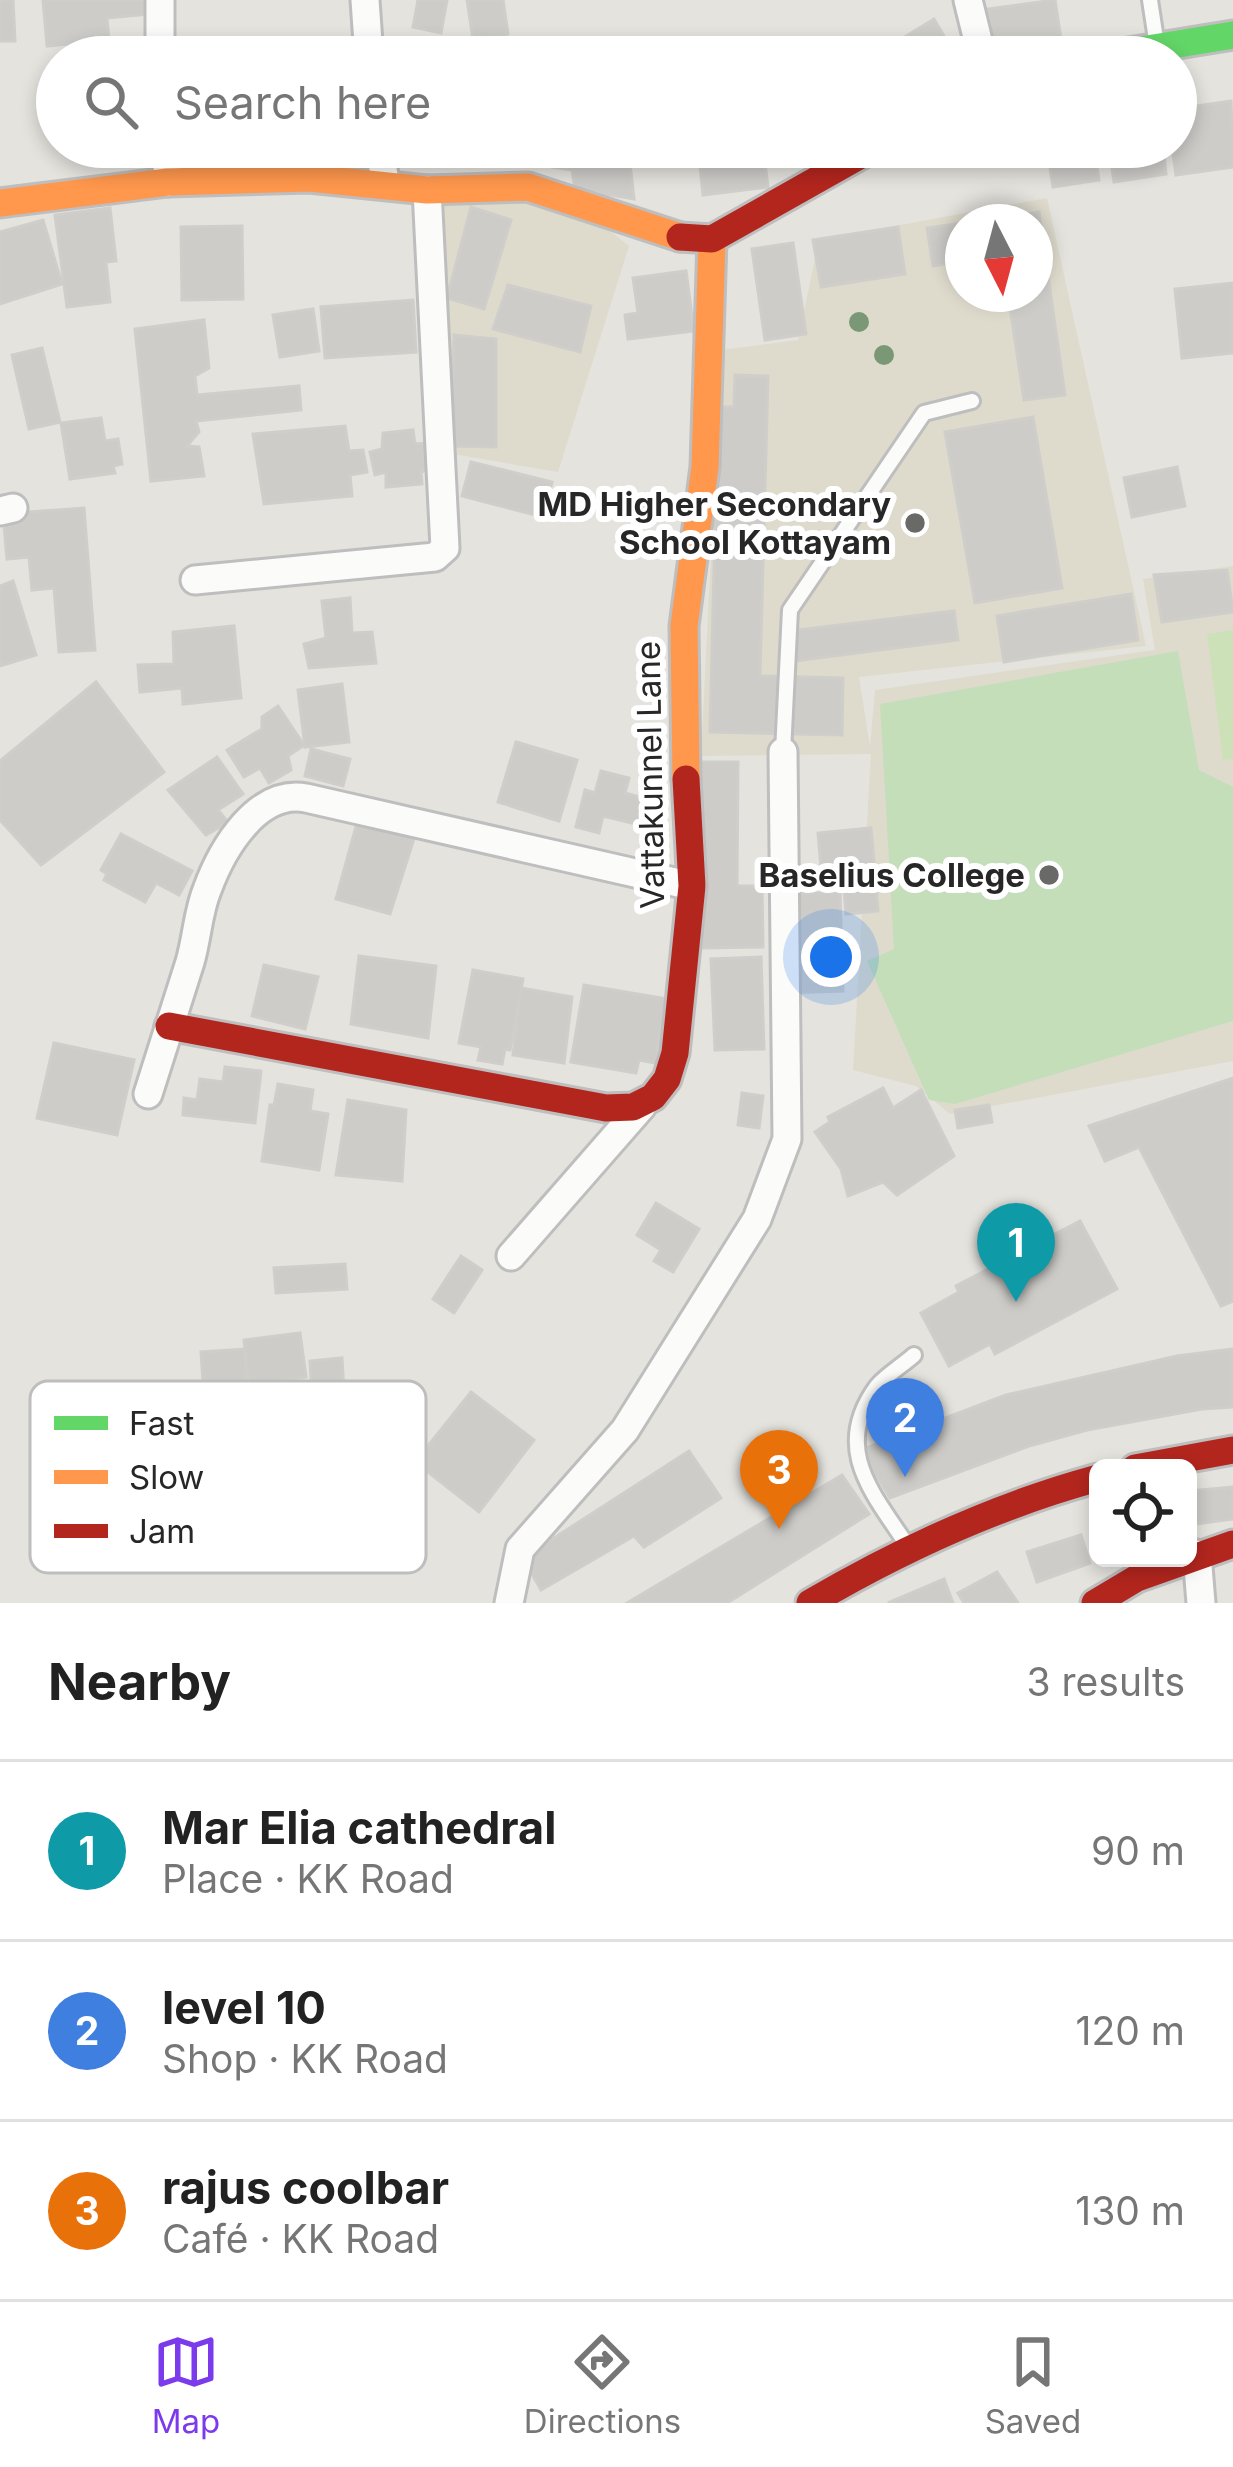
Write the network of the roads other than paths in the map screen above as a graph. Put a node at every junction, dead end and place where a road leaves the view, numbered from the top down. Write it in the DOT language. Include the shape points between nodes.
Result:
graph roads {
  1 [pos="160,0"];
  2 [pos="365,0"];
  3 [pos="968,0"];
  4 [pos="1150,0"];
  5 [pos="1233,35"];
  6 [pos="160,36"];
  7 [pos="368,36"];
  8 [pos="977,36"];
  9 [pos="1155,36"];
  10 [pos="1197,40"];
  11 [pos="167,168"];
  12 [pos="383,168"];
  13 [pos="838,168"];
  14 [pos="168,182"];
  15 [pos="385,183"];
  16 [pos="428,190"];
  17 [pos="0,203"];
  18 [pos="712,239"];
  19 [pos="971,401"];
  20 [pos="195,580"];
  21 [pos="783,752"];
  22 [pos="692,886"];
  23 [pos="170,1027"];
  24 [pos="148,1094"];
  25 [pos="641,1106"];
  26 [pos="511,1256"];
  27 [pos="914,1355"];
  28 [pos="1233,1450"];
  29 [pos="1184,1459"];
  30 [pos="1089,1480"];
  31 [pos="1233,1544"];
  32 [pos="908,1546"];
  33 [pos="1198,1554"];
  34 [pos="509,1603"];
  35 [pos="810,1603"];
  36 [pos="1095,1603"];
  37 [pos="1201,1603"];
  1 -- 6 [label="street"];
  2 -- 7 [label="street"];
  3 -- 8 [label="street"];
  4 -- 9 [label="lane"];
  5 -- 10 [label="main road"];
  11 -- 14 [label="street"];
  12 -- 15 [label="street"];
  13 -- 18 [label="main road"];
  14 -- 15 [label="main road"];
  14 -- 17 [label="main road"];
  15 -- 16 [label="main road"];
  16 -- 18 [label="main road" via="528,187 674,237"];
  16 -- 20 [label="street" via="445,548 435,557"];
  18 -- 22 [label="main road, Vattakunnel Lane" via="705,467 684,626"];
  19 -- 21 [label="lane" via="924,413 790,610"];
  21 -- 34 [label="street" via="787,1139 757,1219 625,1430 520,1549"];
  22 -- 23 [label="street" via="291,795 253,812 206,890"];
  22 -- 25 [label="main road, Vattakunnel Lane" via="670,1076 660,1095"];
  23 -- 24 [label="street"];
  23 -- 25 [label="main road" via="606,1108"];
  25 -- 26 [label="street"];
  27 -- 32 [label="lane" via="878,1386 856,1432 860,1473"];
  28 -- 29 [label="main road"];
  30 -- 32 [label="main road"];
  31 -- 33 [label="main road"];
  32 -- 35 [label="main road"];
  33 -- 36 [label="main road"];
  33 -- 37 [label="street"];
}
